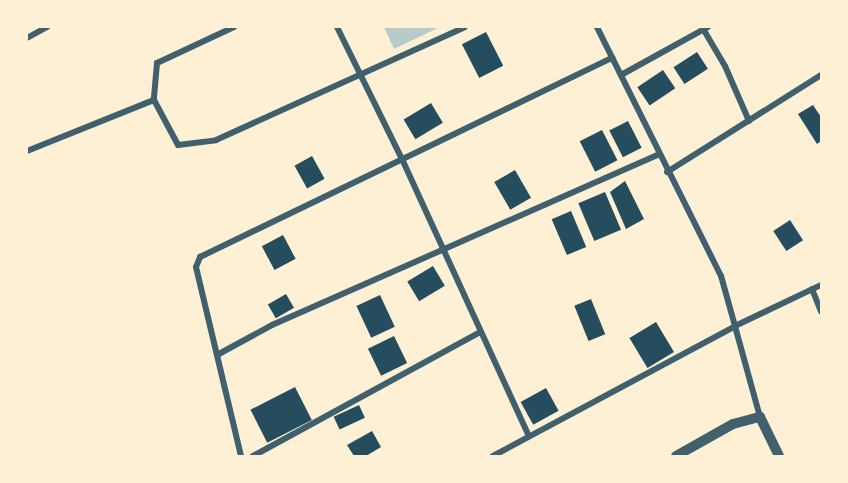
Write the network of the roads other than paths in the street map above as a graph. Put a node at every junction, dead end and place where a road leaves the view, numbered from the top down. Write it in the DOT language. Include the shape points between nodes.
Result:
graph roads {
  1 [pos="47,27"];
  2 [pos="234,27"];
  3 [pos="337,27"];
  4 [pos="465,27"];
  5 [pos="597,27"];
  6 [pos="705,28"];
  7 [pos="27,38"];
  8 [pos="612,58"];
  9 [pos="358,74"];
  10 [pos="621,75"];
  11 [pos="821,75"];
  12 [pos="154,100"];
  13 [pos="749,121"];
  14 [pos="27,151"];
  15 [pos="659,154"];
  16 [pos="402,159"];
  17 [pos="667,172"];
  18 [pos="441,250"];
  19 [pos="821,285"];
  20 [pos="812,289"];
  21 [pos="821,312"];
  22 [pos="735,326"];
  23 [pos="479,333"];
  24 [pos="217,355"];
  25 [pos="760,417"];
  26 [pos="529,436"];
  27 [pos="241,456"];
  28 [pos="253,456"];
  29 [pos="493,456"];
  30 [pos="676,456"];
  31 [pos="779,456"];
  1 -- 7 [label="street"];
  2 -- 12 [label="street" via="157,63"];
  3 -- 9 [label="street"];
  4 -- 9 [label="street"];
  5 -- 8 [label="street"];
  6 -- 10 [label="street"];
  6 -- 13 [label="street"];
  8 -- 10 [label="street"];
  8 -- 16 [label="street"];
  9 -- 12 [label="street" via="216,140 178,145"];
  9 -- 16 [label="street"];
  10 -- 15 [label="street"];
  11 -- 13 [label="street"];
  12 -- 14 [label="street"];
  13 -- 17 [label="street"];
  15 -- 17 [label="street"];
  15 -- 18 [label="street"];
  16 -- 18 [label="street"];
  16 -- 24 [label="street" via="200,257 196,267"];
  17 -- 22 [label="street" via="722,276"];
  18 -- 23 [label="street"];
  18 -- 24 [label="street"];
  19 -- 20 [label="street"];
  20 -- 21 [label="street"];
  20 -- 22 [label="street"];
  22 -- 25 [label="street"];
  22 -- 26 [label="street"];
  23 -- 26 [label="street"];
  23 -- 28 [label="street"];
  24 -- 27 [label="street"];
  25 -- 30 [label="street" via="733,424"];
  25 -- 31 [label="street"];
  26 -- 29 [label="street"];
}
